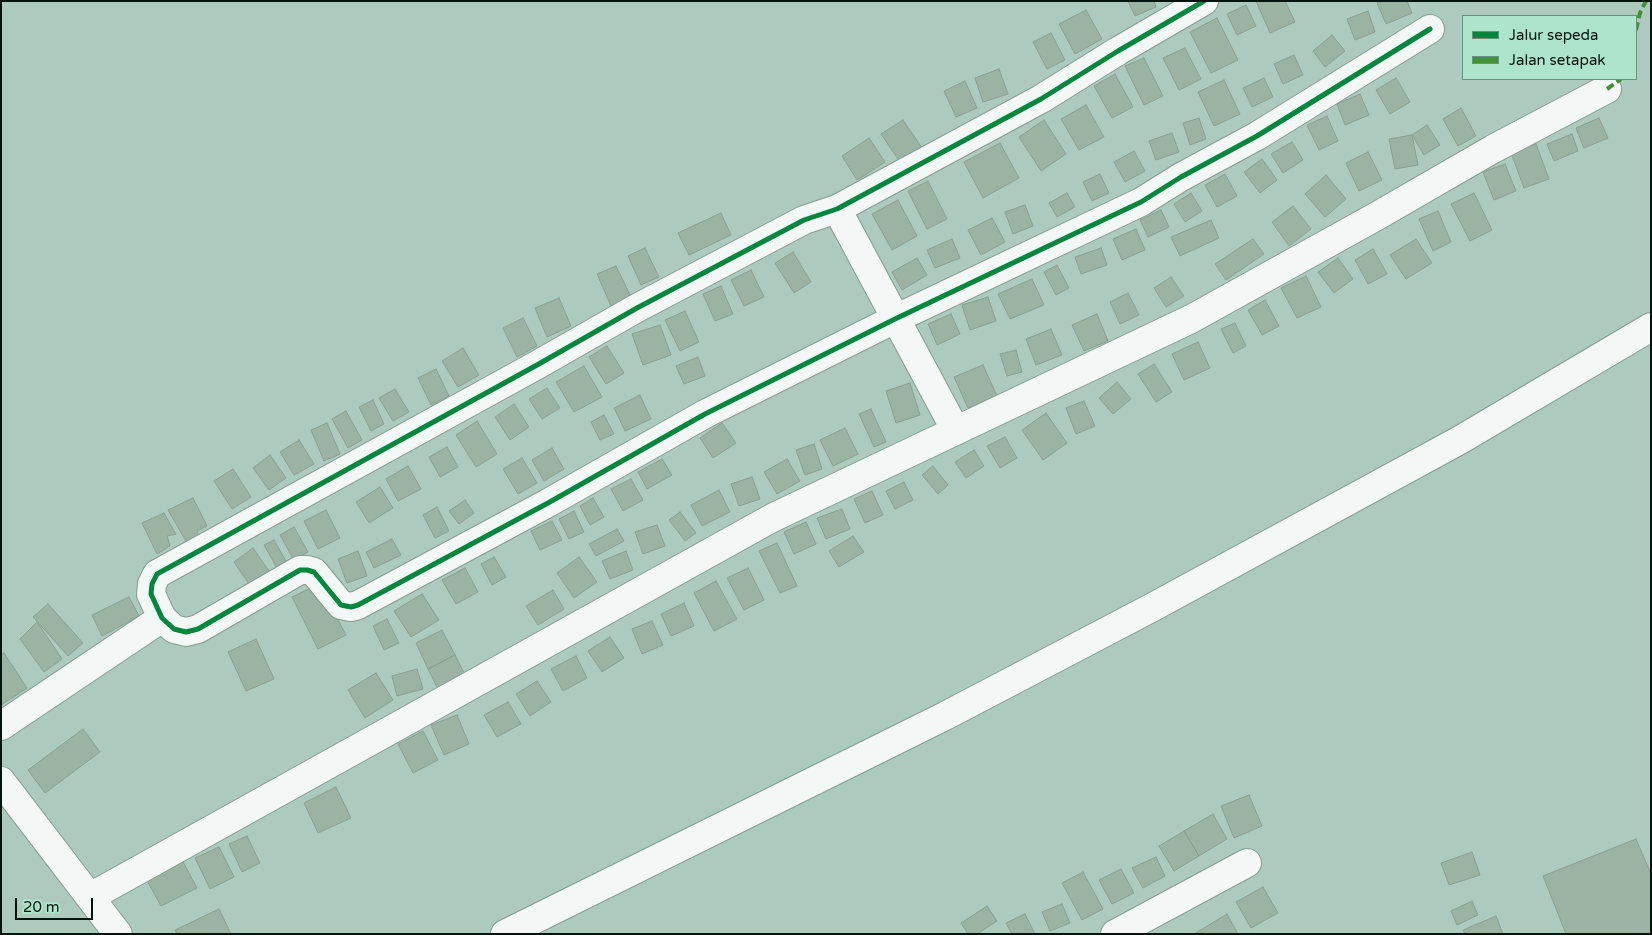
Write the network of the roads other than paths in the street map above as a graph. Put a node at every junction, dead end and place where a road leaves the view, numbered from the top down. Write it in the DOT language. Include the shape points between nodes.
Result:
graph roads {
  1 [pos="1204,1"];
  2 [pos="1430,29"];
  3 [pos="1607,89"];
  4 [pos="837,208"];
  5 [pos="895,319"];
  6 [pos="1651,327"];
  7 [pos="956,430"];
  8 [pos="162,618"];
  9 [pos="1,726"];
  10 [pos="1,781"];
  11 [pos="1247,863"];
  12 [pos="90,897"];
  13 [pos="118,934"];
  14 [pos="505,934"];
  15 [pos="1115,934"];
  1 -- 4 [label="street" via="1041,99"];
  2 -- 5 [label="street" via="1257,136 1141,202"];
  3 -- 7 [label="street" via="1493,149 1191,319"];
  4 -- 5 [label="street"];
  4 -- 8 [label="street" via="804,220 637,308 157,574 151,594"];
  5 -- 7 [label="street"];
  5 -- 8 [label="street" via="705,414 358,605 341,605 314,572 300,570 198,629 186,632 174,629"];
  6 -- 14 [label="street" via="1460,440 1154,607 945,716"];
  7 -- 12 [label="street" via="772,518"];
  8 -- 9 [label="street"];
  10 -- 12 [label="street"];
  11 -- 15 [label="street"];
  12 -- 13 [label="street"];
}
